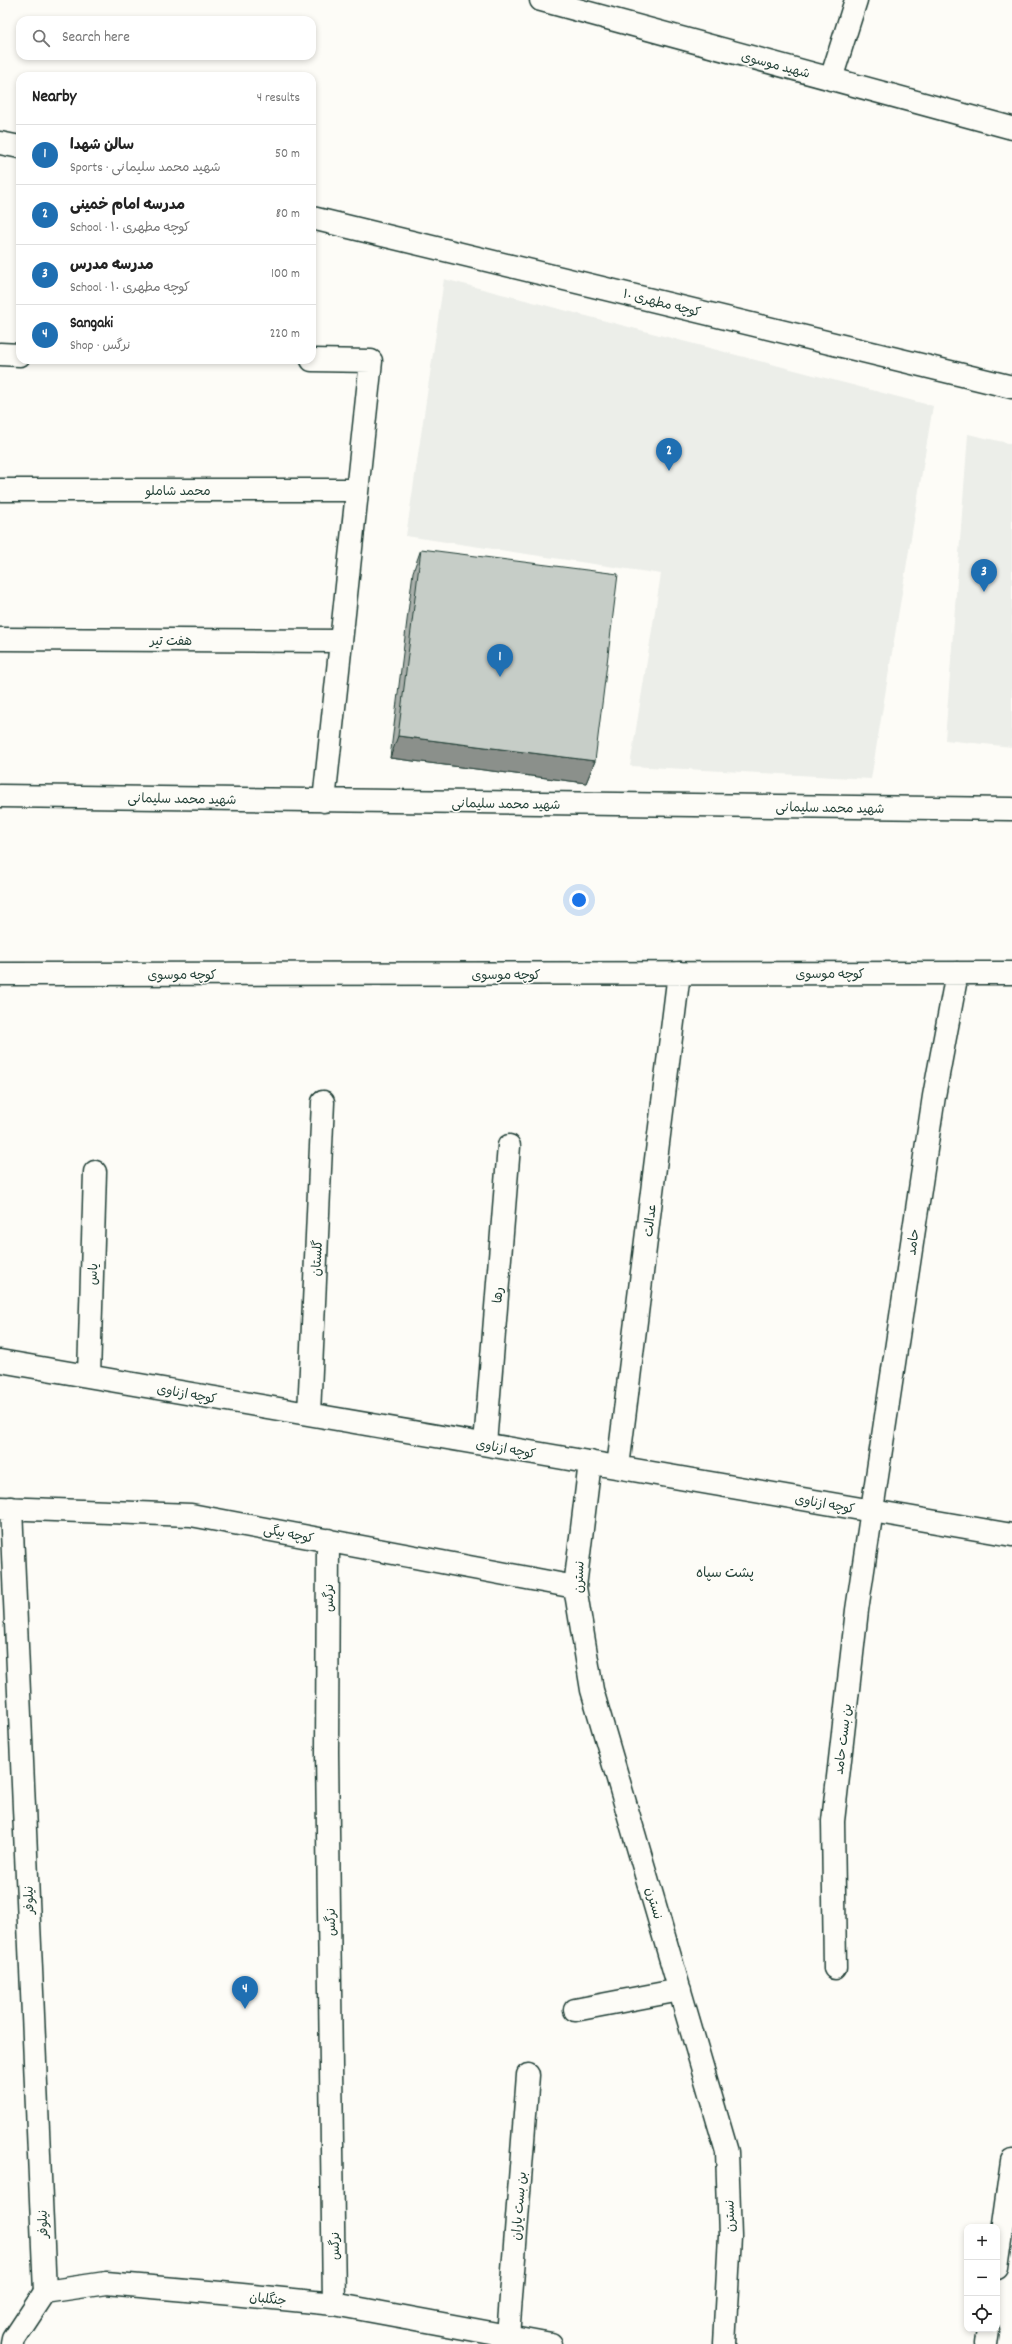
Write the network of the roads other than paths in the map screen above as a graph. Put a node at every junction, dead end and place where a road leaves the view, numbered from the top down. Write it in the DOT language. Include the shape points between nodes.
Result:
graph roads {
  1 [pos="541,0"];
  2 [pos="856,0"];
  3 [pos="832,79"];
  4 [pos="1012,128"];
  5 [pos="0,143"];
  6 [pos="16,146"];
  7 [pos="316,219"];
  8 [pos="0,354"];
  9 [pos="16,355"];
  10 [pos="316,360"];
  11 [pos="1012,387"];
  12 [pos="0,490"];
  13 [pos="357,490"];
  14 [pos="0,639"];
  15 [pos="341,641"];
  16 [pos="0,796"];
  17 [pos="324,801"];
  18 [pos="1012,809"];
  19 [pos="679,973"];
  20 [pos="957,973"];
  21 [pos="1012,973"];
  22 [pos="0,974"];
  23 [pos="323,1102"];
  24 [pos="509,1146"];
  25 [pos="95,1172"];
  26 [pos="0,1361"];
  27 [pos="88,1376"];
  28 [pos="309,1414"];
  29 [pos="485,1444"];
  30 [pos="590,1462"];
  31 [pos="618,1467"];
  32 [pos="6,1508"];
  33 [pos="872,1511"];
  34 [pos="1012,1535"];
  35 [pos="328,1540"];
  36 [pos="575,1587"];
  37 [pos="835,1968"];
  38 [pos="680,1990"];
  39 [pos="575,2010"];
  40 [pos="528,2075"];
  41 [pos="1012,2161"];
  42 [pos="998,2260"];
  43 [pos="45,2292"];
  44 [pos="334,2304"];
  45 [pos="988,2332"];
  46 [pos="508,2336"];
  47 [pos="13,2344"];
  48 [pos="550,2344"];
  49 [pos="724,2344"];
  50 [pos="986,2344"];
  1 -- 3 [label="street, شهید موسوی"];
  2 -- 3 [label="street"];
  3 -- 4 [label="street, شهید موسوی"];
  5 -- 6 [label="street"];
  7 -- 11 [label="street, کوچه مطهری ۱۰"];
  8 -- 9 [label="street"];
  10 -- 13 [label="street" via="371,361"];
  12 -- 13 [label="street, محمد شاملو"];
  13 -- 15 [label="street"];
  14 -- 15 [label="street, هفت تیر"];
  15 -- 17 [label="street"];
  16 -- 17 [label="street, شهید محمد سلیمانی"];
  17 -- 18 [label="street, شهید محمد سلیمانی"];
  19 -- 20 [label="street, کوچه موسوی"];
  19 -- 22 [label="street, کوچه موسوی"];
  19 -- 31 [label="street, عدالت"];
  20 -- 21 [label="street, کوچه موسوی"];
  20 -- 33 [label="street, حامد" via="934,1096"];
  23 -- 28 [label="street, گلستان"];
  24 -- 29 [label="street, رها"];
  25 -- 27 [label="street, یاس"];
  26 -- 27 [label="street, کوچه ازناوی"];
  27 -- 28 [label="street, کوچه ازناوی"];
  28 -- 29 [label="street, کوچه ازناوی"];
  29 -- 30 [label="street, کوچه ازناوی"];
  30 -- 31 [label="street, کوچه ازناوی"];
  30 -- 36 [label="street, نسترن"];
  31 -- 33 [label="street, کوچه ازناوی"];
  32 -- 35 [label="street, کوچه بیگی" via="191,1514"];
  32 -- 43 [label="street, نیلوفر"];
  33 -- 34 [label="street, کوچه ازناوی"];
  33 -- 37 [label="street, بن بست حامد" via="856,1618 832,1821"];
  35 -- 36 [label="street, کوچه بیگی"];
  35 -- 44 [label="street, نرگس" via="327,1752"];
  36 -- 38 [label="street, نسترن" via="592,1690"];
  38 -- 39 [label="street"];
  38 -- 49 [label="street, نسترن" via="727,2152 730,2236"];
  40 -- 46 [label="street, بن بست یاران"];
  41 -- 42 [label="street"];
  43 -- 44 [label="street, جنگلبان" via="106,2283"];
  43 -- 47 [label="street"];
  44 -- 46 [label="street, جنگلبان"];
  45 -- 50 [label="street"];
  46 -- 48 [label="street, جنگلبان"];
}
